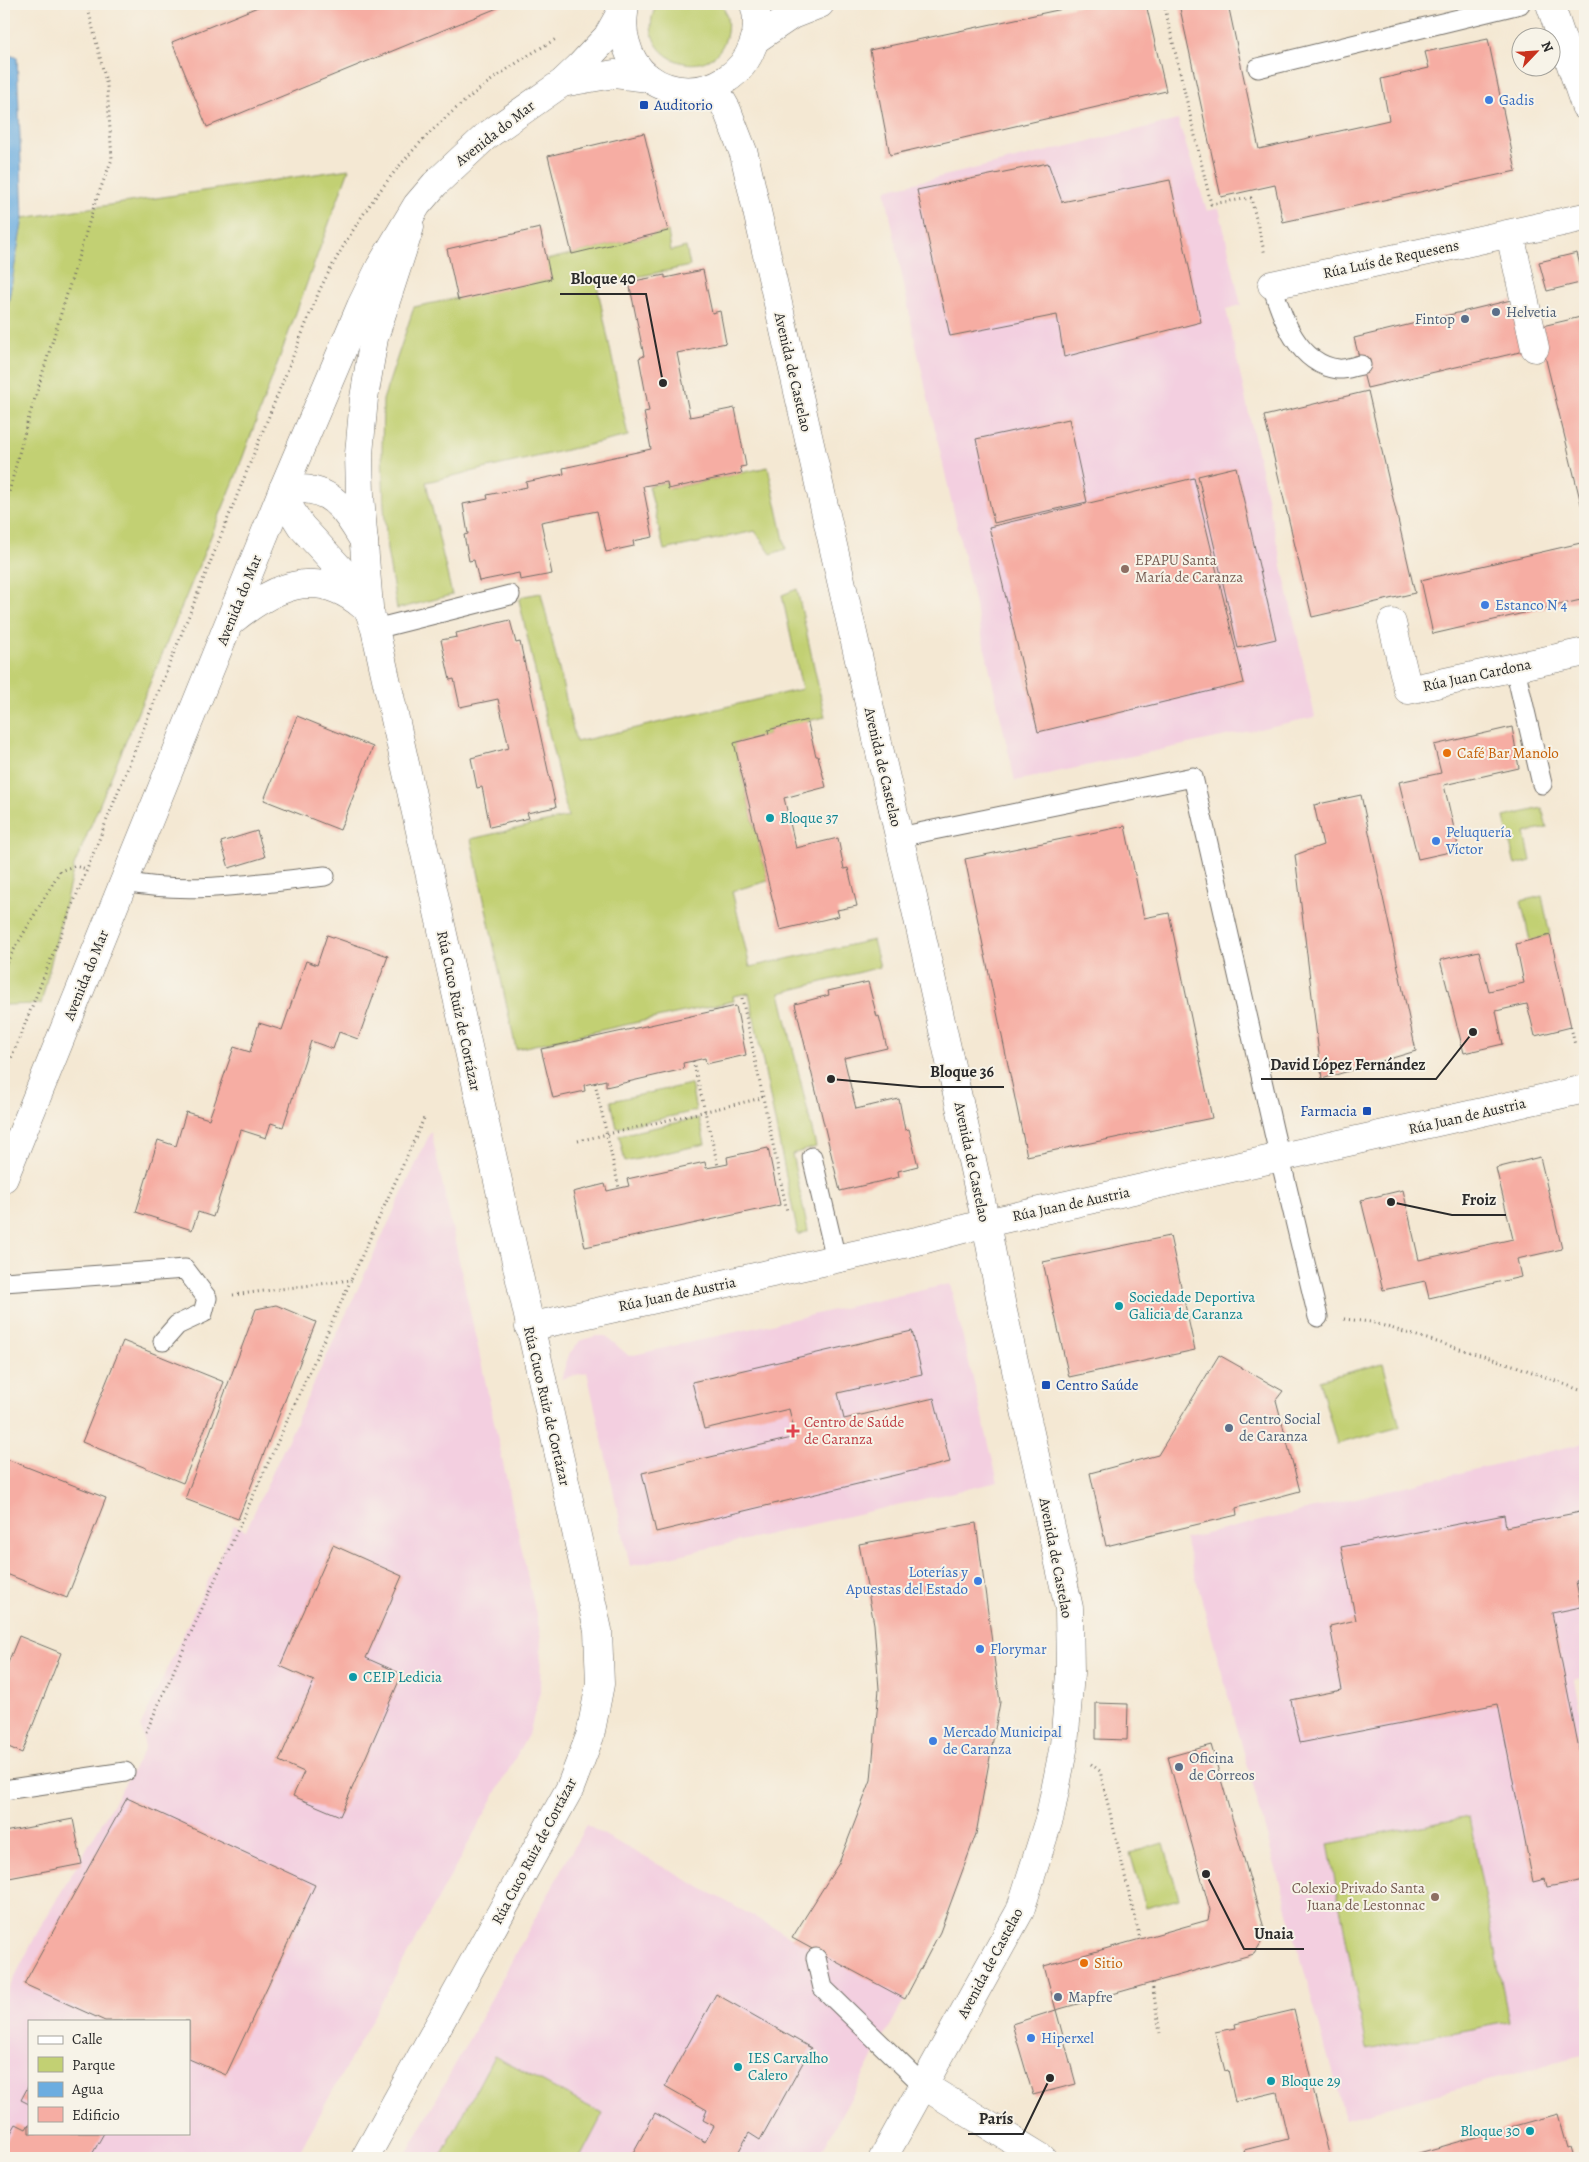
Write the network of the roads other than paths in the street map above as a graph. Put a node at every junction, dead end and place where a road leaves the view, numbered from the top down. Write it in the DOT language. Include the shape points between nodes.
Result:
graph roads {
  1 [pos="626,4"];
  2 [pos="754,4"];
  3 [pos="820,4"];
  4 [pos="1520,4"];
  5 [pos="1550,4"];
  6 [pos="755,40"];
  7 [pos="1258,68"];
  8 [pos="649,78"];
  9 [pos="562,84"];
  10 [pos="714,87"];
  11 [pos="1585,106"];
  12 [pos="417,205"];
  13 [pos="1585,217"];
  14 [pos="1510,234"];
  15 [pos="1272,285"];
  16 [pos="1535,348"];
  17 [pos="1361,364"];
  18 [pos="283,488"];
  19 [pos="364,541"];
  20 [pos="510,596"];
  21 [pos="372,620"];
  22 [pos="230,622"];
  23 [pos="1392,623"];
  24 [pos="1585,652"];
  25 [pos="1515,668"];
  26 [pos="1542,784"];
  27 [pos="900,837"];
  28 [pos="325,876"];
  29 [pos="124,882"];
  30 [pos="1585,1089"];
  31 [pos="812,1157"];
  32 [pos="1280,1158"];
  33 [pos="4,1178"];
  34 [pos="986,1223"];
  35 [pos="836,1259"];
  36 [pos="4,1282"];
  37 [pos="1318,1317"];
  38 [pos="529,1327"];
  39 [pos="163,1341"];
  40 [pos="125,1772"];
  41 [pos="4,1790"];
  42 [pos="816,1958"];
  43 [pos="924,2085"];
  44 [pos="365,2158"];
  45 [pos="883,2158"];
  46 [pos="1042,2158"];
  1 -- 8 [label="street" via="622,25 626,45 635,64"];
  1 -- 9 [label="street, Avenida do Mar" via="607,37"];
  2 -- 6 [label="street"];
  3 -- 6 [label="street" via="792,15"];
  4 -- 7 [label="lane"];
  5 -- 11 [label="street"];
  6 -- 10 [label="street" via="741,69"];
  8 -- 9 [label="street, Avenida do Mar" via="614,74"];
  8 -- 10 [label="street" via="681,91"];
  9 -- 12 [label="street, Avenida do Mar" via="485,137"];
  10 -- 27 [label="street, Avenida de Castelao" via="744,154"];
  12 -- 18 [label="street, Avenida do Mar" via="361,306"];
  12 -- 19 [label="street" via="374,338 364,398 360,454"];
  13 -- 14 [label="street, Rúa Luís de Requesens"];
  14 -- 15 [label="street, Rúa Luís de Requesens"];
  14 -- 16 [label="street"];
  15 -- 17 [label="lane" via="1288,330 1301,349 1320,363 1339,370"];
  18 -- 19 [label="street" via="311,490 334,500"];
  18 -- 21 [label="street" via="300,526 354,584"];
  18 -- 22 [label="street, Avenida do Mar"];
  19 -- 21 [label="street"];
  20 -- 21 [label="lane"];
  21 -- 22 [label="street" via="352,596 334,586 307,584 282,589 256,601"];
  21 -- 38 [label="street, Rúa Cuco Ruiz de Cortázar"];
  22 -- 29 [label="street, Avenida do Mar"];
  23 -- 25 [label="street, Rúa Juan Cardona" via="1408,690"];
  24 -- 25 [label="street, Rúa Juan Cardona"];
  25 -- 26 [label="lane"];
  27 -- 32 [label="lane" via="1193,777"];
  27 -- 34 [label="street, Avenida de Castelao"];
  28 -- 29 [label="lane" via="216,888 150,887"];
  29 -- 33 [label="street, Avenida do Mar"];
  30 -- 32 [label="street, Rúa Juan de Austria"];
  31 -- 35 [label="lane"];
  32 -- 34 [label="street, Rúa Juan de Austria"];
  32 -- 37 [label="lane"];
  34 -- 35 [label="street, Rúa Juan de Austria"];
  34 -- 43 [label="street, Avenida de Castelao" via="1069,1608 1070,1674 1064,1744 1050,1816 1020,1911"];
  35 -- 38 [label="street, Rúa Juan de Austria"];
  36 -- 39 [label="lane" via="185,1269 207,1298 203,1313 177,1325"];
  38 -- 44 [label="street, Rúa Cuco Ruiz de Cortázar" via="598,1630 600,1684 590,1736 570,1788"];
  40 -- 41 [label="lane"];
  42 -- 43 [label="lane" via="823,1988"];
  43 -- 45 [label="street, Avenida de Castelao"];
  43 -- 46 [label="street"];
}
